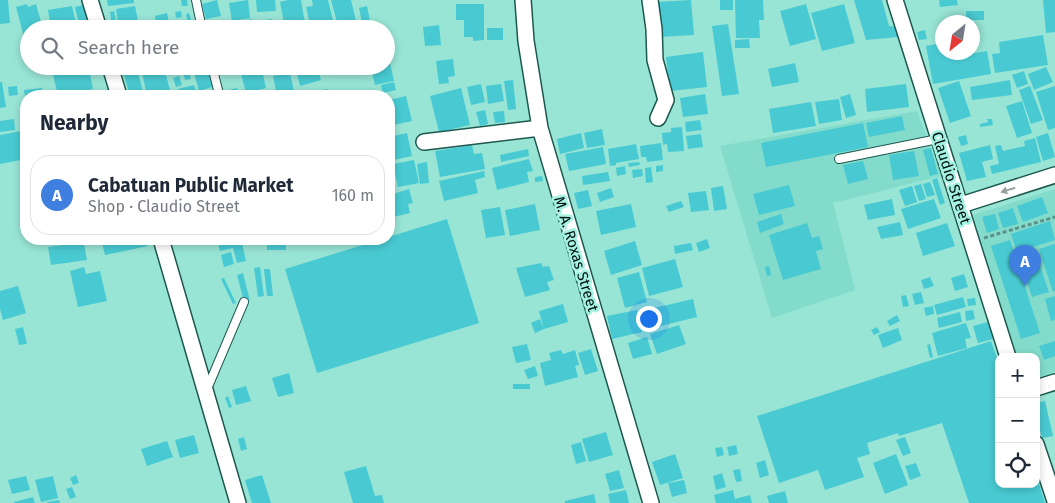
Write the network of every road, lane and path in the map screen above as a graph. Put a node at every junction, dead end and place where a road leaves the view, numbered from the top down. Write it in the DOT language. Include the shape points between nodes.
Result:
graph roads {
  1 [pos="90,0"];
  2 [pos="196,0"];
  3 [pos="523,0"];
  4 [pos="650,0"];
  5 [pos="895,0"];
  6 [pos="96,20"];
  7 [pos="200,20"];
  8 [pos="113,75"];
  9 [pos="214,75"];
  10 [pos="117,90"];
  11 [pos="218,90"];
  12 [pos="658,118"];
  13 [pos="540,128"];
  14 [pos="938,140"];
  15 [pos="424,142"];
  16 [pos="839,159"];
  17 [pos="1055,176"];
  18 [pos="960,205"];
  19 [pos="1055,217"];
  20 [pos="972,242"];
  21 [pos="163,245"];
  22 [pos="244,302"];
  23 [pos="1007,353"];
  24 [pos="1055,382"];
  25 [pos="1040,387"];
  26 [pos="206,391"];
  27 [pos="1040,456"];
  28 [pos="1055,501"];
  29 [pos="238,503"];
  30 [pos="651,503"];
  1 -- 6 [label="street"];
  2 -- 7 [label="lane"];
  3 -- 13 [label="street, M. A. Roxas Street"];
  4 -- 12 [label="street" via="655,60 666,100"];
  5 -- 14 [label="street, Claudio Street"];
  8 -- 10 [label="street"];
  9 -- 11 [label="lane"];
  13 -- 15 [label="street"];
  13 -- 30 [label="street, M. A. Roxas Street"];
  14 -- 16 [label="lane"];
  14 -- 18 [label="street, Claudio Street"];
  17 -- 18 [label="street, one-way"];
  18 -- 20 [label="street, Claudio Street"];
  19 -- 20 [label="path"];
  20 -- 23 [label="street, Claudio Street"];
  21 -- 26 [label="street"];
  22 -- 26 [label="lane"];
  24 -- 25 [label="street"];
  26 -- 29 [label="street"];
  27 -- 28 [label="street"];
}
